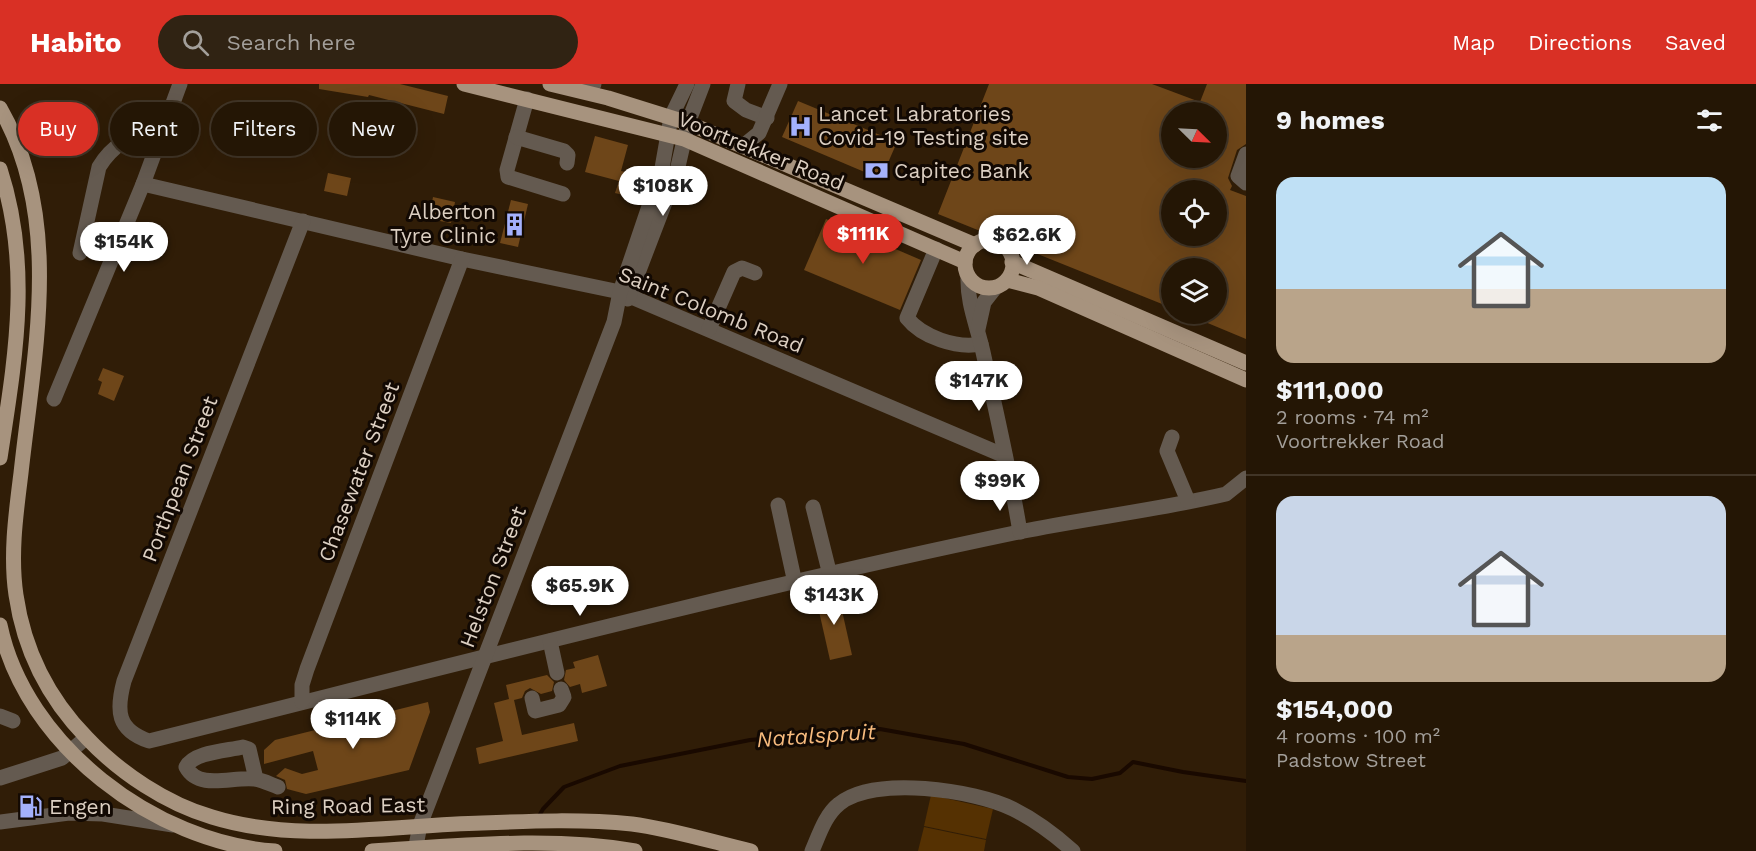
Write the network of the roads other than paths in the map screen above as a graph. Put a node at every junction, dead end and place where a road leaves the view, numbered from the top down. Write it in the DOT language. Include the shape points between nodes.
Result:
graph roads {
  1 [pos="180,84"];
  2 [pos="464,84"];
  3 [pos="594,84"];
  4 [pos="687,84"];
  5 [pos="703,84"];
  6 [pos="738,84"];
  7 [pos="780,84"];
  8 [pos="555,86"];
  9 [pos="526,99"];
  10 [pos="173,102"];
  11 [pos="0,108"];
  12 [pos="671,117"];
  13 [pos="767,118"];
  14 [pos="688,123"];
  15 [pos="666,134"];
  16 [pos="516,137"];
  17 [pos="684,139"];
  18 [pos="742,146"];
  19 [pos="110,153"];
  20 [pos="1246,154"];
  21 [pos="153,156"];
  22 [pos="567,163"];
  23 [pos="0,169"];
  24 [pos="1246,183"];
  25 [pos="143,184"];
  26 [pos="563,194"];
  27 [pos="303,221"];
  28 [pos="975,245"];
  29 [pos="936,249"];
  30 [pos="80,253"];
  31 [pos="462,259"];
  32 [pos="1012,262"];
  33 [pos="966,269"];
  34 [pos="755,273"];
  35 [pos="1001,284"];
  36 [pos="625,294"];
  37 [pos="709,329"];
  38 [pos="979,336"];
  39 [pos="34,348"];
  40 [pos="16,351"];
  41 [pos="1246,363"];
  42 [pos="1246,380"];
  43 [pos="54,399"];
  44 [pos="1172,437"];
  45 [pos="1005,456"];
  46 [pos="0,458"];
  47 [pos="1246,478"];
  48 [pos="1188,501"];
  49 [pos="777,506"];
  50 [pos="813,507"];
  51 [pos="1020,532"];
  52 [pos="830,575"];
  53 [pos="795,583"];
  54 [pos="0,625"];
  55 [pos="550,641"];
  56 [pos="484,656"];
  57 [pos="557,673"];
  58 [pos="561,689"];
  59 [pos="302,702"];
  60 [pos="535,710"];
  61 [pos="192,730"];
  62 [pos="86,738"];
  63 [pos="70,753"];
  64 [pos="198,757"];
  65 [pos="0,778"];
  66 [pos="256,779"];
  67 [pos="278,787"];
  68 [pos="0,822"];
  69 [pos="176,825"];
  70 [pos="420,825"];
  71 [pos="415,850"];
  72 [pos="274,851"];
  73 [pos="372,851"];
  74 [pos="635,851"];
  75 [pos="751,851"];
  76 [pos="812,851"];
  77 [pos="1073,851"];
  1 -- 10 [label="street"];
  2 -- 9 [label="main road, Voortrekker Road"];
  3 -- 8 [label="street"];
  4 -- 12 [label="street, Helston Street"];
  5 -- 14 [label="street, Helston Street"];
  6 -- 13 [label="street" via="734,101 738,106"];
  7 -- 13 [label="street"];
  8 -- 12 [label="main road, Voortrekker Road"];
  9 -- 15 [label="main road, Voortrekker Road"];
  9 -- 16 [label="street"];
  11 -- 39 [label="main road, Ring Road East" via="25,163 37,212 40,272"];
  12 -- 14 [label="main road, Voortrekker Road"];
  12 -- 15 [label="street, Helston Street"];
  13 -- 18 [label="street" via="759,133"];
  14 -- 17 [label="street, Helston Street"];
  14 -- 18 [label="main road, Voortrekker Road"];
  15 -- 17 [label="main road, Voortrekker Road"];
  15 -- 36 [label="street, Helston Street" via="662,168"];
  16 -- 22 [label="street" via="564,151"];
  16 -- 26 [label="street" via="508,177"];
  17 -- 29 [label="main road, Voortrekker Road"];
  17 -- 36 [label="street, Helston Street" via="677,171"];
  18 -- 28 [label="main road, Voortrekker Road"];
  19 -- 30 [label="street" via="99,167"];
  20 -- 24 [label="street" via="1238,176"];
  21 -- 25 [label="street"];
  23 -- 40 [label="main road" via="14,221 19,276"];
  25 -- 27 [label="street, Saint Colomb Road"];
  25 -- 43 [label="street"];
  27 -- 31 [label="street, Saint Colomb Road"];
  27 -- 61 [label="street, Porthpean Street" via="119,700 128,731 149,741"];
  28 -- 32 [label="main road, Voortrekker Road" via="986,240 999,242 1008,250"];
  28 -- 33 [label="main road"];
  29 -- 33 [label="main road, Voortrekker Road"];
  29 -- 38 [label="street" via="907,318 921,330 952,343 969,346"];
  31 -- 36 [label="street, Saint Colomb Road"];
  31 -- 59 [label="street, Chasewater Street" via="307,669"];
  32 -- 35 [label="main road"];
  32 -- 41 [label="main road, Voortrekker Road"];
  33 -- 35 [label="main road, Voortrekker Road" via="975,284 984,288"];
  33 -- 38 [label="street" via="967,297"];
  34 -- 37 [label="street" via="742,268 734,272"];
  35 -- 38 [label="street" via="984,302"];
  35 -- 42 [label="main road, Voortrekker Road" via="1038,288"];
  36 -- 37 [label="street, Saint Colomb Road"];
  36 -- 56 [label="street, Helston Street"];
  37 -- 45 [label="street, Saint Colomb Road"];
  38 -- 45 [label="street"];
  39 -- 40 [label="main road"];
  39 -- 62 [label="main road, Ring Road East" via="15,525 16,593 24,632 46,687"];
  40 -- 46 [label="main road"];
  44 -- 48 [label="street" via="1167,451"];
  45 -- 51 [label="street"];
  47 -- 48 [label="street" via="1226,494"];
  48 -- 51 [label="street"];
  49 -- 53 [label="street"];
  50 -- 52 [label="street"];
  51 -- 52 [label="street"];
  52 -- 53 [label="street"];
  53 -- 55 [label="street"];
  54 -- 63 [label="main road, Ring Road East" via="30,700"];
  55 -- 56 [label="street"];
  55 -- 57 [label="street"];
  56 -- 59 [label="street"];
  56 -- 70 [label="street, Helston Street"];
  58 -- 60 [label="street" via="563,702"];
  59 -- 61 [label="street"];
  61 -- 64 [label="street"];
  62 -- 63 [label="street"];
  62 -- 70 [label="main road, Ring Road East" via="124,771 173,801 211,817 263,829 322,832"];
  63 -- 65 [label="street"];
  63 -- 69 [label="main road, Ring Road East" via="111,788"];
  64 -- 66 [label="street" via="249,749"];
  64 -- 66 [label="street" via="189,761 189,774 205,780"];
  66 -- 67 [label="street"];
  68 -- 69 [label="street" via="80,813"];
  69 -- 72 [label="main road, Ring Road East" via="208,837"];
  70 -- 71 [label="street, Helston Street"];
  70 -- 75 [label="main road, Ring Road East" via="582,821 635,825"];
  71 -- 73 [label="main road, Ring Road East"];
  71 -- 74 [label="main road, Ring Road East" via="577,844"];
  76 -- 77 [label="street" via="825,822 844,800 861,792 902,788 927,788 1011,808"];
}
